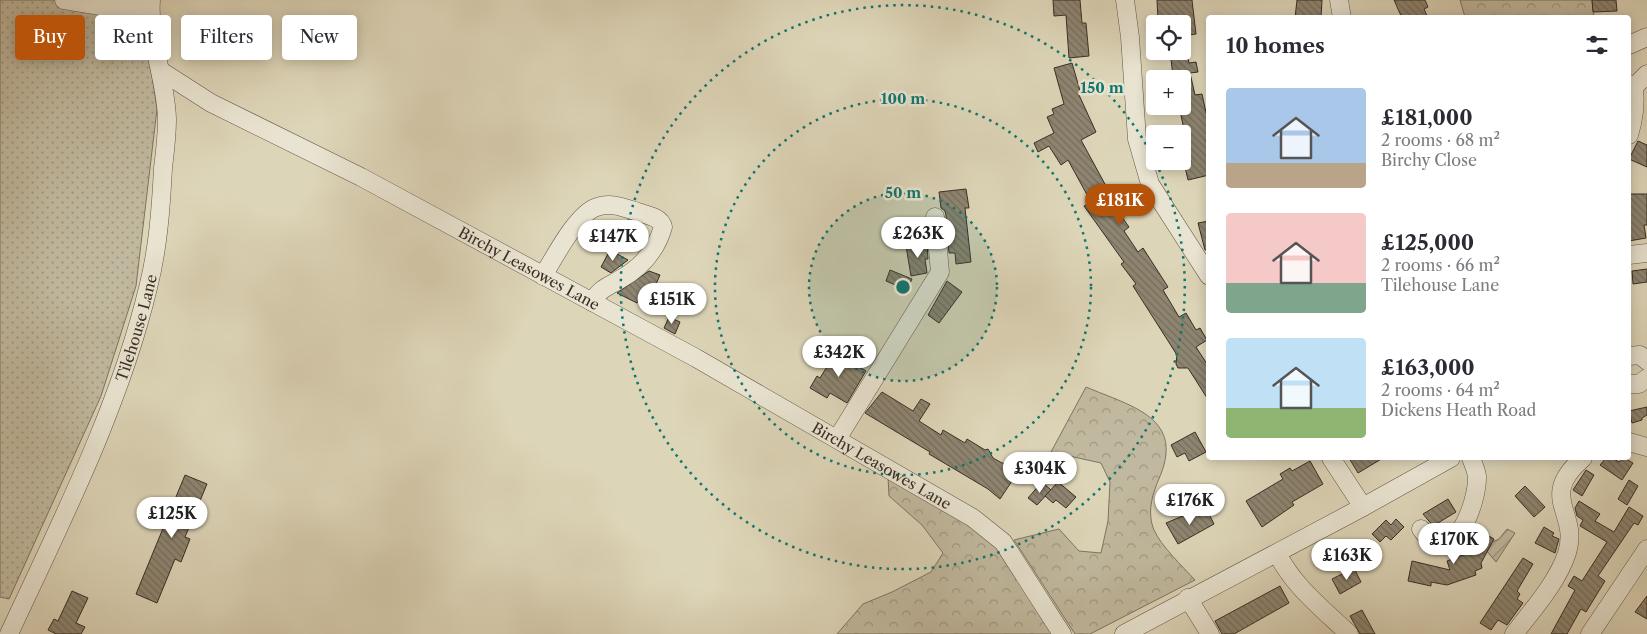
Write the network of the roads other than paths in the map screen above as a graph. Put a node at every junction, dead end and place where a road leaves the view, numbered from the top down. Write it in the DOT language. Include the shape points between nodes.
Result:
graph roads {
  1 [pos="64,0"];
  2 [pos="1125,0"];
  3 [pos="1339,0"];
  4 [pos="151,4"];
  5 [pos="1342,15"];
  6 [pos="1647,37"];
  7 [pos="1631,44"];
  8 [pos="161,71"];
  9 [pos="1647,74"];
  10 [pos="1631,86"];
  11 [pos="1631,127"];
  12 [pos="936,217"];
  13 [pos="1647,253"];
  14 [pos="1631,255"];
  15 [pos="1206,271"];
  16 [pos="543,276"];
  17 [pos="592,302"];
  18 [pos="1647,378"];
  19 [pos="1631,384"];
  20 [pos="837,439"];
  21 [pos="1631,443"];
  22 [pos="1647,447"];
  23 [pos="1332,460"];
  24 [pos="1441,460"];
  25 [pos="1472,460"];
  26 [pos="1581,460"];
  27 [pos="1363,507"];
  28 [pos="1421,529"];
  29 [pos="1647,550"];
  30 [pos="1277,553"];
  31 [pos="1188,598"];
  32 [pos="1517,633"];
  33 [pos="9,634"];
  34 [pos="1062,634"];
  35 [pos="1124,634"];
  36 [pos="1210,634"];
  37 [pos="1349,634"];
  38 [pos="1590,634"];
  1 -- 4 [label="street" via="107,6"];
  2 -- 15 [label="street" via="1137,139 1150,184"];
  3 -- 5 [label="street"];
  4 -- 8 [label="street, Tilehouse Lane" via="152,29"];
  6 -- 7 [label="street"];
  8 -- 16 [label="street, Birchy Leasowes Lane" via="211,103 361,177"];
  8 -- 33 [label="street, Tilehouse Lane" via="167,119 159,226 134,339 99,434"];
  9 -- 10 [label="street"];
  10 -- 11 [label="street" via="1635,112"];
  12 -- 20 [label="street" via="940,272"];
  13 -- 14 [label="street"];
  16 -- 17 [label="street, Birchy Leasowes Lane"];
  16 -- 17 [label="street" via="578,221 589,210 619,206 658,219 663,227 650,256 620,280 600,289"];
  17 -- 20 [label="street, Birchy Leasowes Lane"];
  18 -- 19 [label="street" via="1639,384"];
  20 -- 34 [label="street, Birchy Leasowes Lane" via="991,530 1003,542"];
  21 -- 22 [label="street"];
  23 -- 27 [label="street"];
  24 -- 27 [label="street"];
  25 -- 28 [label="street" via="1477,474 1476,490 1460,534 1453,540 1437,543 1428,540"];
  26 -- 32 [label="street" via="1565,477 1559,494 1569,533 1567,552 1550,585"];
  27 -- 30 [label="street"];
  29 -- 38 [label="street"];
  30 -- 31 [label="street"];
  30 -- 37 [label="street" via="1284,567 1310,598"];
  31 -- 35 [label="street"];
  31 -- 36 [label="street"];
}
